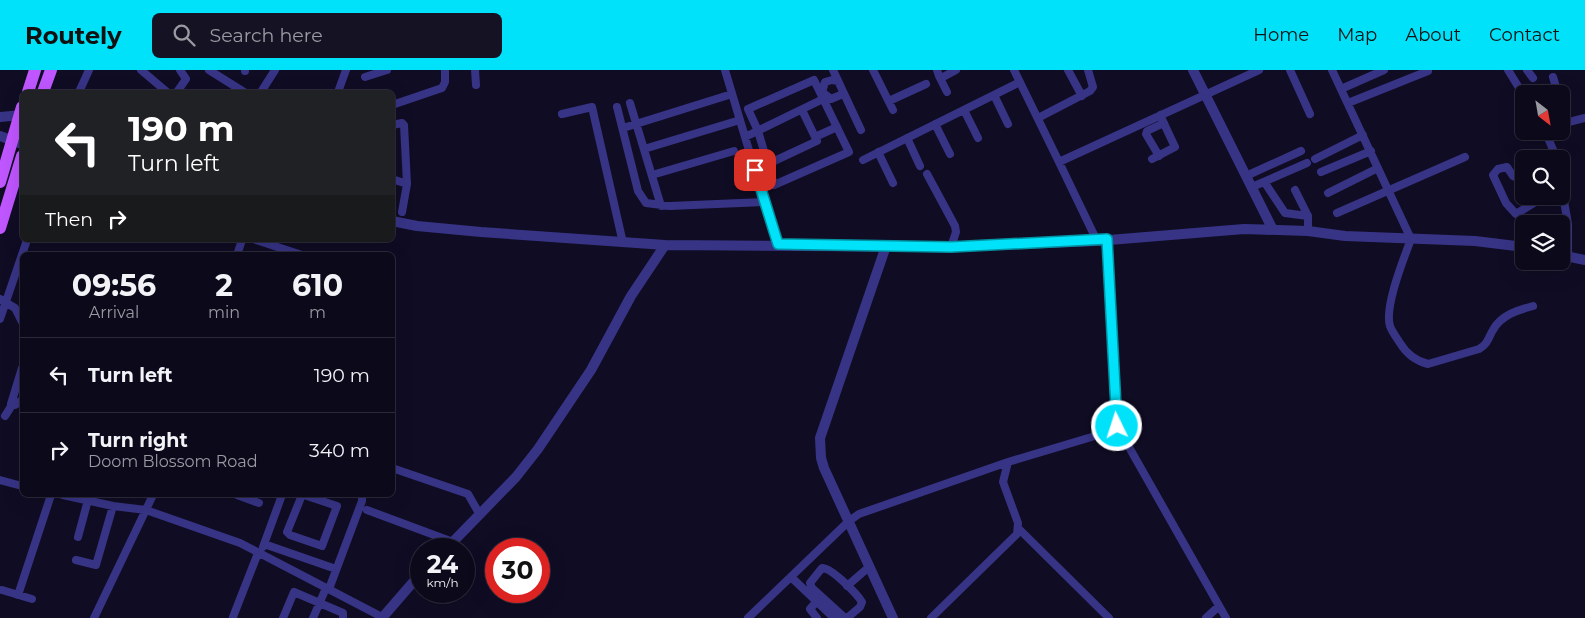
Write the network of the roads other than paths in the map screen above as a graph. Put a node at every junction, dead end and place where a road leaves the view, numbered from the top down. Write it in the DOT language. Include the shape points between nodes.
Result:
graph roads {
  1 [pos="35,70"];
  2 [pos="51,70"];
  3 [pos="89,70"];
  4 [pos="141,70"];
  5 [pos="180,70"];
  6 [pos="209,70"];
  7 [pos="275,70"];
  8 [pos="346,70"];
  9 [pos="386,70"];
  10 [pos="445,70"];
  11 [pos="475,70"];
  12 [pos="725,70"];
  13 [pos="833,70"];
  14 [pos="873,70"];
  15 [pos="956,70"];
  16 [pos="1014,70"];
  17 [pos="1068,70"];
  18 [pos="1088,70"];
  19 [pos="1193,70"];
  20 [pos="1259,70"];
  21 [pos="1290,70"];
  22 [pos="1384,70"];
  23 [pos="1428,70"];
  24 [pos="1508,70"];
  25 [pos="1528,70"];
  26 [pos="1336,71"];
  27 [pos="938,73"];
  28 [pos="365,77"];
  29 [pos="1553,77"];
  30 [pos="1533,78"];
  31 [pos="838,81"];
  32 [pos="1020,82"];
  33 [pos="926,84"];
  34 [pos="476,85"];
  35 [pos="1517,85"];
  36 [pos="1555,85"];
  37 [pos="1341,89"];
  38 [pos="29,90"];
  39 [pos="44,90"];
  40 [pos="80,90"];
  41 [pos="165,90"];
  42 [pos="178,90"];
  43 [pos="241,90"];
  44 [pos="262,90"];
  45 [pos="339,90"];
  46 [pos="947,92"];
  47 [pos="732,94"];
  48 [pos="843,94"];
  49 [pos="1206,94"];
  50 [pos="994,95"];
  51 [pos="1082,96"];
  52 [pos="823,99"];
  53 [pos="889,101"];
  54 [pos="1348,103"];
  55 [pos="395,104"];
  56 [pos="630,104"];
  57 [pos="617,107"];
  58 [pos="802,110"];
  59 [pos="893,110"];
  60 [pos="964,110"];
  61 [pos="20,112"];
  62 [pos="562,114"];
  63 [pos="1310,114"];
  64 [pos="0,117"];
  65 [pos="20,118"];
  66 [pos="1038,118"];
  67 [pos="1585,118"];
  68 [pos="1162,119"];
  69 [pos="740,120"];
  70 [pos="1570,122"];
  71 [pos="395,124"];
  72 [pos="636,124"];
  73 [pos="935,124"];
  74 [pos="1008,124"];
  75 [pos="837,127"];
  76 [pos="623,128"];
  77 [pos="861,130"];
  78 [pos="758,131"];
  79 [pos="1363,135"];
  80 [pos="745,137"];
  81 [pos="814,137"];
  82 [pos="907,138"];
  83 [pos="978,138"];
  84 [pos="12,140"];
  85 [pos="644,149"];
  86 [pos="734,151"];
  87 [pos="1301,151"];
  88 [pos="1370,151"];
  89 [pos="878,152"];
  90 [pos="950,154"];
  91 [pos="1465,157"];
  92 [pos="1315,159"];
  93 [pos="863,160"];
  94 [pos="1059,162"];
  95 [pos="20,163"];
  96 [pos="1307,163"];
  97 [pos="768,164"];
  98 [pos="920,166"];
  99 [pos="1378,168"];
  100 [pos="755,170"];
  101 [pos="1322,172"];
  102 [pos="927,174"];
  103 [pos="652,175"];
  104 [pos="1246,176"];
  105 [pos="1515,177"];
  106 [pos="395,181"];
  107 [pos="0,182"];
  108 [pos="893,183"];
  109 [pos="1265,183"];
  110 [pos="407,184"];
  111 [pos="1252,187"];
  112 [pos="1295,190"];
  113 [pos="1389,190"];
  114 [pos="1328,193"];
  115 [pos="765,202"];
  116 [pos="1530,205"];
  117 [pos="661,206"];
  118 [pos="402,212"];
  119 [pos="1337,213"];
  120 [pos="1308,216"];
  121 [pos="395,222"];
  122 [pos="0,228"];
  123 [pos="1272,230"];
  124 [pos="1308,231"];
  125 [pos="1107,239"];
  126 [pos="1411,239"];
  127 [pos="1096,241"];
  128 [pos="262,242"];
  129 [pos="623,243"];
  130 [pos="778,244"];
  131 [pos="665,245"];
  132 [pos="886,246"];
  133 [pos="1515,246"];
  134 [pos="951,247"];
  135 [pos="293,252"];
  136 [pos="1570,257"];
  137 [pos="20,258"];
  138 [pos="1585,260"];
  139 [pos="3,301"];
  140 [pos="1533,306"];
  141 [pos="20,318"];
  142 [pos="0,319"];
  143 [pos="20,374"];
  144 [pos="20,401"];
  145 [pos="12,405"];
  146 [pos="5,416"];
  147 [pos="1117,426"];
  148 [pos="1008,462"];
  149 [pos="395,469"];
  150 [pos="0,480"];
  151 [pos="20,485"];
  152 [pos="50,497"];
  153 [pos="73,497"];
  154 [pos="152,497"];
  155 [pos="242,497"];
  156 [pos="281,497"];
  157 [pos="302,497"];
  158 [pos="309,497"];
  159 [pos="362,497"];
  160 [pos="88,500"];
  161 [pos="258,503"];
  162 [pos="113,506"];
  163 [pos="146,510"];
  164 [pos="367,510"];
  165 [pos="480,515"];
  166 [pos="849,521"];
  167 [pos="1019,529"];
  168 [pos="78,537"];
  169 [pos="433,538"];
  170 [pos="456,538"];
  171 [pos="306,540"];
  172 [pos="264,544"];
  173 [pos="260,553"];
  174 [pos="300,557"];
  175 [pos="76,560"];
  176 [pos="869,567"];
  177 [pos="336,569"];
  178 [pos="791,577"];
  179 [pos="410,586"];
  180 [pos="847,586"];
  181 [pos="327,588"];
  182 [pos="2,590"];
  183 [pos="18,595"];
  184 [pos="32,599"];
  185 [pos="817,601"];
  186 [pos="319,602"];
  187 [pos="1219,606"];
  188 [pos="941,614"];
  189 [pos="233,617"];
  190 [pos="833,617"];
  191 [pos="94,618"];
  192 [pos="283,618"];
  193 [pos="313,618"];
  194 [pos="343,618"];
  195 [pos="383,618"];
  196 [pos="748,618"];
  197 [pos="817,618"];
  198 [pos="846,618"];
  199 [pos="893,618"];
  200 [pos="931,618"];
  201 [pos="1109,618"];
  202 [pos="1206,618"];
  203 [pos="1226,618"];
  1 -- 38 [label="main road"];
  2 -- 39 [label="main road"];
  3 -- 40 [label="street"];
  4 -- 41 [label="street"];
  5 -- 42 [label="street" via="186,79"];
  6 -- 43 [label="street"];
  7 -- 44 [label="street"];
  8 -- 45 [label="street"];
  9 -- 28 [label="street"];
  10 -- 55 [label="street" via="442,88"];
  11 -- 34 [label="street"];
  12 -- 47 [label="street"];
  13 -- 31 [label="street"];
  14 -- 53 [label="street"];
  15 -- 27 [label="street" via="943,77"];
  16 -- 32 [label="street"];
  17 -- 51 [label="street"];
  18 -- 51 [label="street" via="1093,87"];
  19 -- 49 [label="street"];
  20 -- 49 [label="street"];
  21 -- 63 [label="street"];
  22 -- 37 [label="street"];
  23 -- 54 [label="street"];
  24 -- 35 [label="street"];
  25 -- 30 [label="street"];
  26 -- 37 [label="street"];
  27 -- 46 [label="street"];
  29 -- 36 [label="street"];
  31 -- 48 [label="street"];
  31 -- 48 [label="street" via="825,82 822,92 830,99"];
  32 -- 50 [label="street"];
  32 -- 66 [label="street"];
  33 -- 53 [label="street"];
  37 -- 54 [label="street"];
  47 -- 69 [label="street"];
  47 -- 72 [label="street"];
  48 -- 77 [label="street"];
  49 -- 68 [label="street"];
  49 -- 104 [label="street"];
  50 -- 60 [label="street"];
  50 -- 74 [label="street"];
  51 -- 66 [label="street"];
  52 -- 58 [label="street"];
  52 -- 75 [label="street"];
  52 -- 78 [label="street" via="814,80 748,109"];
  53 -- 59 [label="street"];
  54 -- 79 [label="street"];
  56 -- 72 [label="street"];
  57 -- 76 [label="street"];
  58 -- 78 [label="street"];
  58 -- 81 [label="street"];
  60 -- 73 [label="street"];
  60 -- 83 [label="street"];
  61 -- 64 [label="street"];
  62 -- 129 [label="street" via="592,107"];
  65 -- 84 [label="main road"];
  66 -- 94 [label="street"];
  67 -- 70 [label="street"];
  68 -- 68 [label="street" via="1146,134 1156,157 1175,147"];
  68 -- 94 [label="street"];
  69 -- 80 [label="street"];
  69 -- 85 [label="street"];
  71 -- 110 [label="street" via="404,125"];
  72 -- 76 [label="street"];
  72 -- 85 [label="street"];
  73 -- 82 [label="street"];
  73 -- 90 [label="street"];
  75 -- 81 [label="street"];
  75 -- 97 [label="street" via="849,152 774,185"];
  76 -- 117 [label="street" via="638,191 646,203"];
  78 -- 80 [label="street"];
  78 -- 97 [label="street"];
  79 -- 88 [label="street"];
  79 -- 92 [label="street"];
  80 -- 100 [label="street"];
  81 -- 97 [label="street" via="817,141"];
  82 -- 89 [label="street"];
  82 -- 98 [label="street"];
  84 -- 107 [label="main road"];
  85 -- 103 [label="street"];
  86 -- 103 [label="street"];
  87 -- 104 [label="street"];
  88 -- 99 [label="street"];
  88 -- 101 [label="street"];
  89 -- 93 [label="street"];
  89 -- 108 [label="street"];
  91 -- 113 [label="street"];
  94 -- 127 [label="street"];
  95 -- 122 [label="main road"];
  96 -- 109 [label="street"];
  97 -- 100 [label="street"];
  99 -- 113 [label="street"];
  99 -- 114 [label="street"];
  100 -- 115 [label="street"];
  102 -- 134 [label="street" via="955,226"];
  103 -- 117 [label="street"];
  104 -- 111 [label="street"];
  105 -- 116 [label="street" via="1507,166 1493,175 1506,203 1516,214"];
  106 -- 110 [label="street"];
  109 -- 111 [label="street"];
  109 -- 120 [label="street" via="1285,213"];
  110 -- 118 [label="street"];
  111 -- 123 [label="street"];
  112 -- 120 [label="street"];
  113 -- 119 [label="street"];
  113 -- 126 [label="street"];
  115 -- 117 [label="street"];
  115 -- 130 [label="street"];
  120 -- 124 [label="street"];
  121 -- 129 [label="street"];
  123 -- 124 [label="street"];
  123 -- 125 [label="street" via="1244,229"];
  124 -- 126 [label="street"];
  125 -- 127 [label="street"];
  125 -- 147 [label="street"];
  126 -- 133 [label="street"];
  126 -- 140 [label="street" via="1396,278 1389,320 1404,350 1419,361 1434,363 1479,349 1486,345 1495,325 1518,310"];
  127 -- 134 [label="street"];
  128 -- 135 [label="street"];
  129 -- 131 [label="street"];
  130 -- 131 [label="street"];
  130 -- 132 [label="street"];
  131 -- 165 [label="street" via="631,296 591,370 538,449"];
  132 -- 134 [label="street"];
  132 -- 166 [label="street" via="820,438 821,458"];
  136 -- 138 [label="street"];
  137 -- 139 [label="street"];
  139 -- 141 [label="street" via="14,308"];
  139 -- 142 [label="street"];
  143 -- 145 [label="street"];
  144 -- 145 [label="street"];
  145 -- 146 [label="street"];
  147 -- 148 [label="street" via="1095,436"];
  147 -- 187 [label="street"];
  148 -- 166 [label="street" via="874,507"];
  148 -- 167 [label="street" via="1003,482"];
  149 -- 165 [label="street" via="468,494"];
  150 -- 151 [label="street"];
  152 -- 183 [label="street"];
  153 -- 160 [label="street"];
  154 -- 163 [label="street"];
  155 -- 161 [label="street"];
  156 -- 172 [label="street"];
  157 -- 171 [label="street" via="287,532"];
  158 -- 171 [label="street" via="337,508 324,545"];
  159 -- 177 [label="street"];
  160 -- 162 [label="street"];
  160 -- 168 [label="street"];
  162 -- 163 [label="street"];
  162 -- 175 [label="street" via="96,564"];
  163 -- 173 [label="street"];
  163 -- 191 [label="street"];
  164 -- 169 [label="street"];
  165 -- 170 [label="street"];
  166 -- 176 [label="street"];
  166 -- 178 [label="street"];
  167 -- 188 [label="street" via="1013,540"];
  167 -- 201 [label="street"];
  171 -- 174 [label="street"];
  172 -- 173 [label="street"];
  172 -- 174 [label="street"];
  173 -- 181 [label="street"];
  173 -- 189 [label="street"];
  174 -- 177 [label="street"];
  176 -- 180 [label="street"];
  176 -- 199 [label="street"];
  177 -- 181 [label="street"];
  178 -- 185 [label="street"];
  178 -- 196 [label="street"];
  179 -- 195 [label="street"];
  180 -- 198 [label="street" via="862,602"];
  180 -- 198 [label="street" via="826,568 810,583"];
  181 -- 186 [label="street"];
  181 -- 195 [label="street"];
  182 -- 183 [label="street"];
  183 -- 184 [label="street"];
  185 -- 190 [label="street"];
  185 -- 197 [label="street" via="810,609"];
  186 -- 192 [label="street" via="294,592"];
  186 -- 193 [label="street"];
  186 -- 194 [label="street" via="343,613"];
  187 -- 202 [label="street"];
  187 -- 203 [label="street"];
  188 -- 200 [label="street"];
}
